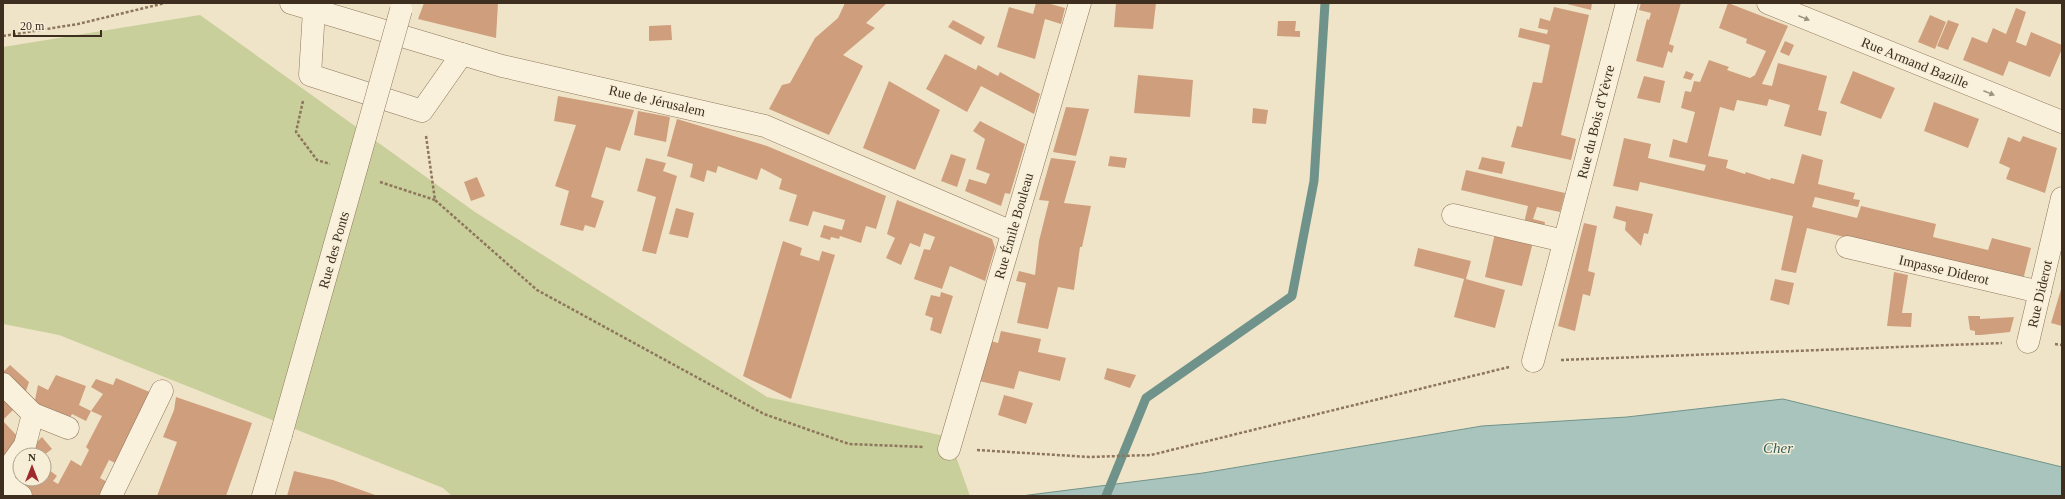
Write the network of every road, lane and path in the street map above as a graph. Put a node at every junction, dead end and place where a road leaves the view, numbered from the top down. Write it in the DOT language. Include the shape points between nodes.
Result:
graph roads {
  1 [pos="165,3"];
  2 [pos="290,3"];
  3 [pos="1080,3"];
  4 [pos="1627,3"];
  5 [pos="1768,3"];
  6 [pos="403,7"];
  7 [pos="314,10"];
  8 [pos="3,36"];
  9 [pos="462,54"];
  10 [pos="422,111"];
  11 [pos="2062,122"];
  12 [pos="2062,198"];
  13 [pos="1453,215"];
  14 [pos="1012,232"];
  15 [pos="1564,241"];
  16 [pos="1847,247"];
  17 [pos="2040,292"];
  18 [pos="2028,342"];
  19 [pos="2062,345"];
  20 [pos="1533,361"];
  21 [pos="3,384"];
  22 [pos="162,391"];
  23 [pos="33,414"];
  24 [pos="68,428"];
  25 [pos="949,449"];
  26 [pos="3,476"];
  27 [pos="3,482"];
  28 [pos="21,496"];
  29 [pos="111,496"];
  30 [pos="263,496"];
  1 -- 8 [label="path" via="78,24"];
  2 -- 7 [label="street, Rue de Jérusalem"];
  3 -- 14 [label="street, Rue Émile Bouleau"];
  4 -- 15 [label="street, Rue du Bois d'Yèvre"];
  5 -- 11 [label="street, Rue Armand Bazille, one-way"];
  6 -- 30 [label="street, Rue des Ponts, bridge"];
  7 -- 9 [label="street, Rue de Jérusalem"];
  7 -- 10 [label="street" via="310,75"];
  9 -- 10 [label="street"];
  9 -- 14 [label="street, Rue de Jérusalem" via="502,66 765,126"];
  10 -- 25 [label="path" via="435,200 537,290 764,414 849,444"];
  12 -- 17 [label="street, Rue Diderot"];
  13 -- 15 [label="street"];
  14 -- 25 [label="street, Rue Émile Bouleau"];
  15 -- 20 [label="street, Rue du Bois d'Yèvre"];
  16 -- 17 [label="street, Impasse Diderot"];
  17 -- 18 [label="street, Rue Diderot"];
  18 -- 19 [label="path"];
  18 -- 20 [label="path"];
  20 -- 25 [label="path" via="1151,455 1089,457"];
  21 -- 23 [label="street"];
  22 -- 29 [label="street"];
  23 -- 24 [label="street"];
  23 -- 26 [label="street" via="25,445"];
  27 -- 28 [label="street"];
}
